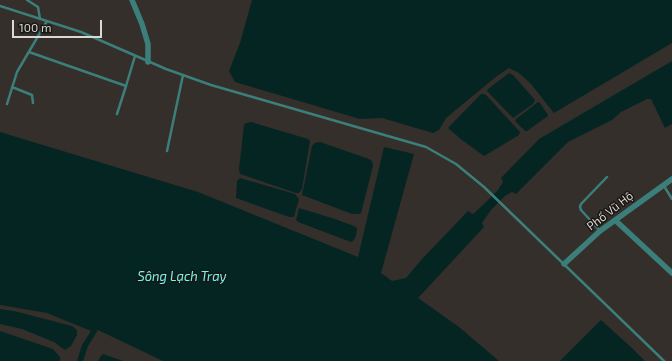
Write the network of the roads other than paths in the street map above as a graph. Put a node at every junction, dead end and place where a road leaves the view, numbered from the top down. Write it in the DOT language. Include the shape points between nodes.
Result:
graph roads {
  1 [pos="27,0"];
  2 [pos="132,0"];
  3 [pos="0,6"];
  4 [pos="40,19"];
  5 [pos="47,21"];
  6 [pos="29,52"];
  7 [pos="135,56"];
  8 [pos="148,62"];
  9 [pos="183,75"];
  10 [pos="126,86"];
  11 [pos="12,87"];
  12 [pos="33,103"];
  13 [pos="7,104"];
  14 [pos="117,114"];
  15 [pos="167,151"];
  16 [pos="607,177"];
  17 [pos="672,179"];
  18 [pos="664,185"];
  19 [pos="672,199"];
  20 [pos="613,222"];
  21 [pos="601,231"];
  22 [pos="564,264"];
  23 [pos="672,273"];
  24 [pos="664,361"];
  1 -- 4 [label="lane" via="38,7"];
  2 -- 8 [label="street" via="148,44"];
  3 -- 4 [label="lane"];
  4 -- 5 [label="lane"];
  5 -- 6 [label="lane"];
  5 -- 7 [label="lane" via="81,32"];
  6 -- 10 [label="lane"];
  6 -- 11 [label="lane"];
  7 -- 8 [label="lane"];
  7 -- 10 [label="lane"];
  8 -- 9 [label="lane"];
  9 -- 15 [label="lane"];
  9 -- 22 [label="lane" via="242,95 426,146 456,164 484,187"];
  10 -- 14 [label="lane"];
  11 -- 12 [label="lane" via="32,95"];
  11 -- 13 [label="lane"];
  16 -- 21 [label="lane" via="580,207"];
  17 -- 18 [label="street, Phố Vũ Hộ"];
  18 -- 19 [label="lane"];
  18 -- 20 [label="street, Phố Vũ Hộ"];
  20 -- 21 [label="street, Phố Vũ Hộ"];
  20 -- 23 [label="street"];
  21 -- 22 [label="street, Phố Vũ Hộ"];
  22 -- 24 [label="lane"];
}
